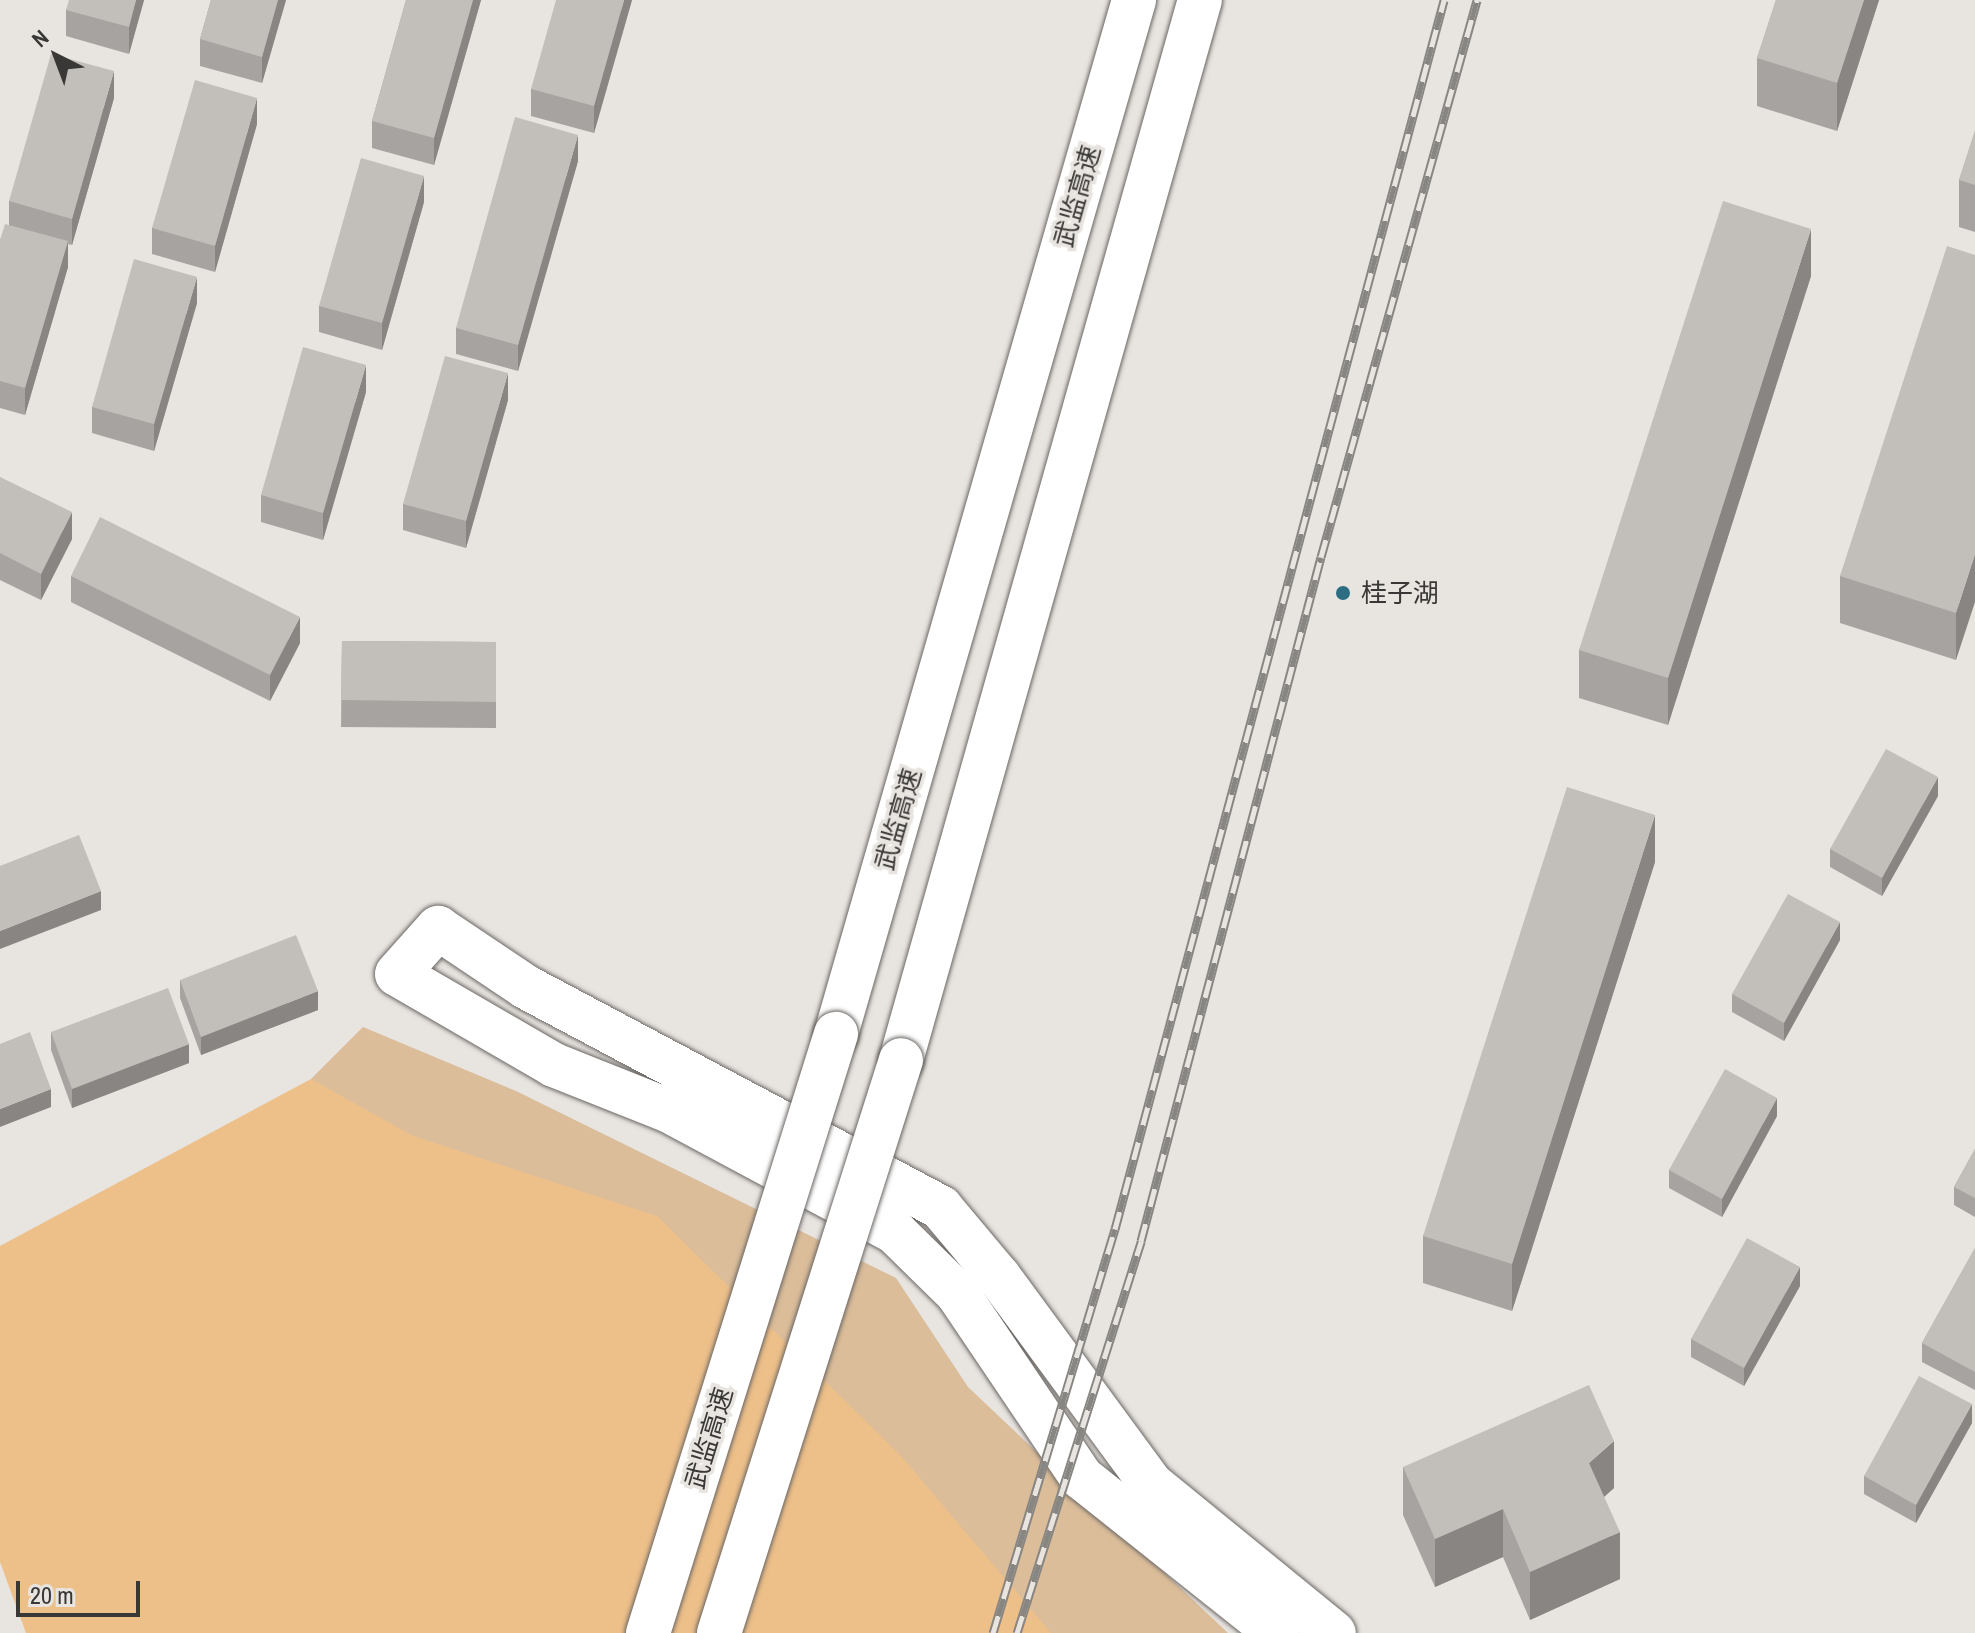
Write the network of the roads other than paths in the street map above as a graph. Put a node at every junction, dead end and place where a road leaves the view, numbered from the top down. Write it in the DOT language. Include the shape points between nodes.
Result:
graph roads {
  1 [pos="1134,0"];
  2 [pos="1200,0"];
  3 [pos="648,1633"];
  4 [pos="719,1633"];
  5 [pos="1277,1633"];
  6 [pos="1334,1633"];
  1 -- 3 [label="main road, 武监高速, bridge" via="836,1034"];
  2 -- 4 [label="main road, bridge" via="901,1060"];
  5 -- 6 [label="main road" via="1082,1478 957,1293 895,1232 667,1110 554,1065 397,974 438,928 526,987 941,1208 999,1277 1151,1484"];
}
